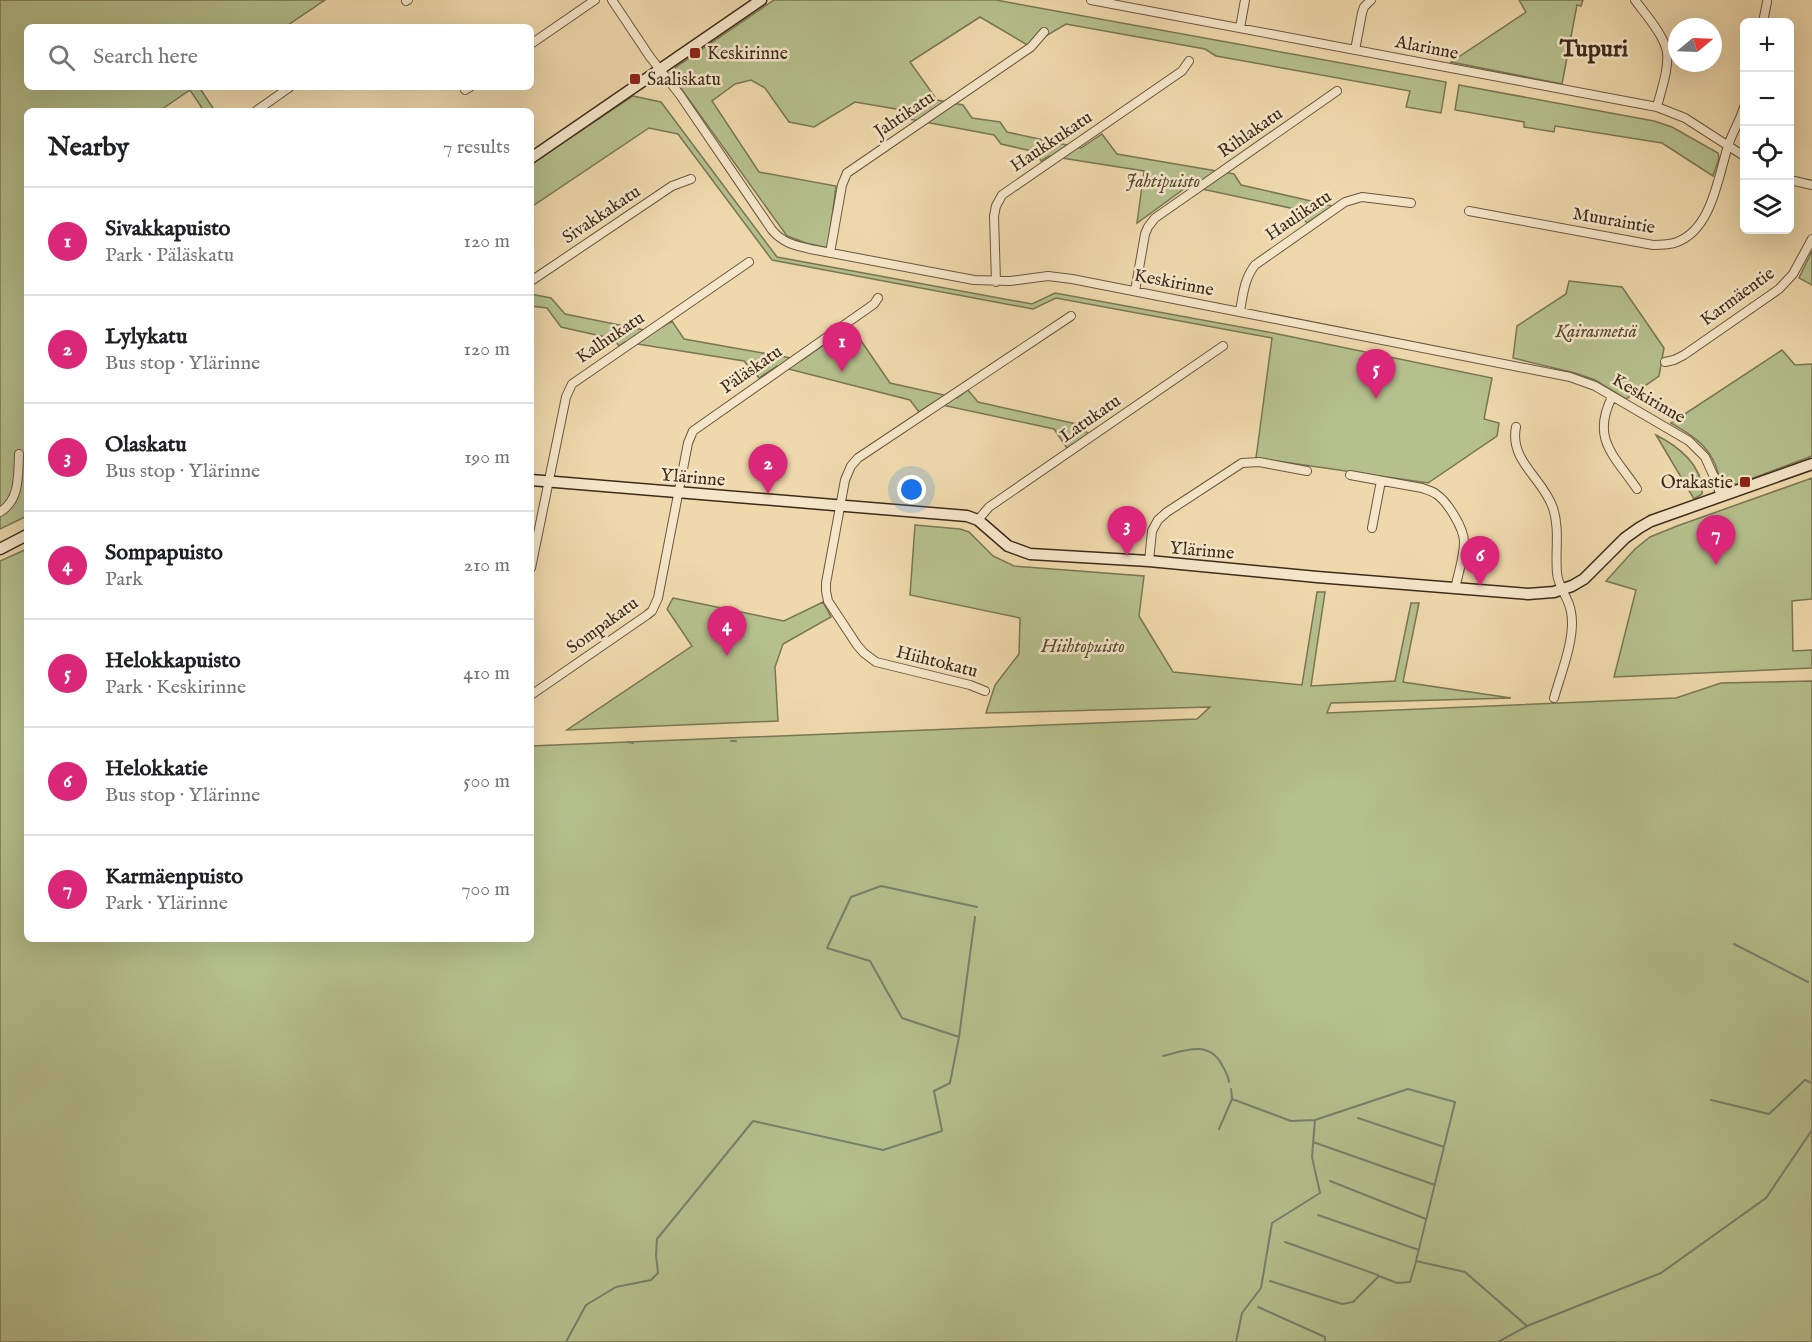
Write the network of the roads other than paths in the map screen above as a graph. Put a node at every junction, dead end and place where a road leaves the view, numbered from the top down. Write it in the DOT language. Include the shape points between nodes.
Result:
graph roads {
  1 [pos="595,0"];
  2 [pos="612,0"];
  3 [pos="761,0"];
  4 [pos="1091,0"];
  5 [pos="1245,0"];
  6 [pos="1371,0"];
  7 [pos="1635,0"];
  8 [pos="1767,2"];
  9 [pos="1132,4"];
  10 [pos="1764,18"];
  11 [pos="1240,28"];
  12 [pos="1044,32"];
  13 [pos="534,42"];
  14 [pos="1355,50"];
  15 [pos="1189,61"];
  16 [pos="660,69"];
  17 [pos="286,90"];
  18 [pos="1337,91"];
  19 [pos="1657,107"];
  20 [pos="260,108"];
  21 [pos="1740,116"];
  22 [pos="1728,145"];
  23 [pos="1740,153"];
  24 [pos="534,156"];
  25 [pos="691,179"];
  26 [pos="1794,181"];
  27 [pos="1812,185"];
  28 [pos="1411,203"];
  29 [pos="1469,211"];
  30 [pos="1812,239"];
  31 [pos="830,253"];
  32 [pos="750,262"];
  33 [pos="534,279"];
  34 [pos="996,282"];
  35 [pos="1135,291"];
  36 [pos="878,298"];
  37 [pos="1240,311"];
  38 [pos="1071,316"];
  39 [pos="1223,346"];
  40 [pos="1665,362"];
  41 [pos="1612,397"];
  42 [pos="1516,427"];
  43 [pos="19,454"];
  44 [pos="1812,464"];
  45 [pos="1307,471"];
  46 [pos="1350,475"];
  47 [pos="534,480"];
  48 [pos="549,481"];
  49 [pos="1381,481"];
  50 [pos="1637,489"];
  51 [pos="678,492"];
  52 [pos="1721,496"];
  53 [pos="840,505"];
  54 [pos="0,512"];
  55 [pos="978,520"];
  56 [pos="1372,528"];
  57 [pos="24,537"];
  58 [pos="0,549"];
  59 [pos="534,554"];
  60 [pos="1149,561"];
  61 [pos="1455,589"];
  62 [pos="1563,590"];
  63 [pos="985,691"];
  64 [pos="534,692"];
  65 [pos="1554,698"];
  1 -- 13 [label="street"];
  2 -- 16 [label="street"];
  3 -- 16 [label="street"];
  4 -- 9 [label="street, Alarinne"];
  5 -- 11 [label="street"];
  6 -- 14 [label="street" via="1362,13"];
  7 -- 19 [label="street" via="1666,50"];
  8 -- 10 [label="street"];
  9 -- 11 [label="street, Alarinne"];
  11 -- 14 [label="street, Alarinne"];
  12 -- 31 [label="street, Jahtikatu" via="1031,47 847,173"];
  14 -- 19 [label="street, Alarinne"];
  15 -- 34 [label="street, Haukkukatu" via="1182,71 1002,195 994,216"];
  16 -- 24 [label="street"];
  16 -- 31 [label="street, Keskirinne" via="777,236 787,243"];
  17 -- 20 [label="street"];
  18 -- 35 [label="street, Rihlakatu" via="1155,218 1145,234"];
  19 -- 22 [label="street, Alarinne" via="1685,118"];
  21 -- 22 [label="street, Muuraintie"];
  22 -- 23 [label="street, Alarinne"];
  22 -- 29 [label="street, Muuraintie" via="1707,210 1693,231 1676,243 1653,245"];
  25 -- 33 [label="street, Sivakkakatu" via="672,186"];
  26 -- 27 [label="street"];
  28 -- 37 [label="street, Haulikatu" via="1362,196 1345,202 1255,265 1245,284"];
  30 -- 40 [label="street, Karmäentie" via="1793,274 1779,289 1684,355"];
  31 -- 34 [label="street, Keskirinne"];
  32 -- 48 [label="street, Kalhukatu" via="572,384"];
  34 -- 35 [label="street, Keskirinne" via="1054,276"];
  35 -- 37 [label="street, Keskirinne"];
  36 -- 51 [label="street, Päläskatu" via="693,431"];
  37 -- 41 [label="street, Keskirinne" via="1570,377"];
  38 -- 53 [label="street, Hiihtokatu" via="854,462"];
  39 -- 55 [label="street, Latukatu" via="990,507"];
  41 -- 50 [label="street" via="1606,410 1604,439"];
  41 -- 52 [label="street, Keskirinne" via="1698,448 1711,468"];
  42 -- 62 [label="street" via="1516,450 1554,510 1557,574"];
  43 -- 54 [label="street" via="18,485 10,505"];
  44 -- 52 [label="street, Ylärinne"];
  45 -- 60 [label="street" via="1254,461 1237,465 1158,520 1152,531"];
  46 -- 49 [label="street"];
  47 -- 48 [label="street, Ylärinne"];
  48 -- 51 [label="street, Ylärinne"];
  48 -- 59 [label="street, Kalhukatu"];
  49 -- 56 [label="street"];
  49 -- 61 [label="street" via="1432,491 1449,510 1464,542"];
  51 -- 53 [label="street, Ylärinne"];
  51 -- 64 [label="street, Sompakatu" via="658,598 652,611"];
  52 -- 62 [label="street, Ylärinne" via="1639,528 1591,574"];
  53 -- 55 [label="street, Ylärinne" via="952,514"];
  53 -- 63 [label="street, Hiihtokatu" via="826,591 857,645 882,664"];
  55 -- 60 [label="street, Ylärinne" via="1008,546 1030,554"];
  57 -- 58 [label="street"];
  60 -- 61 [label="street, Ylärinne"];
  61 -- 62 [label="street, Ylärinne" via="1528,594"];
  62 -- 65 [label="street" via="1572,622"];
}
